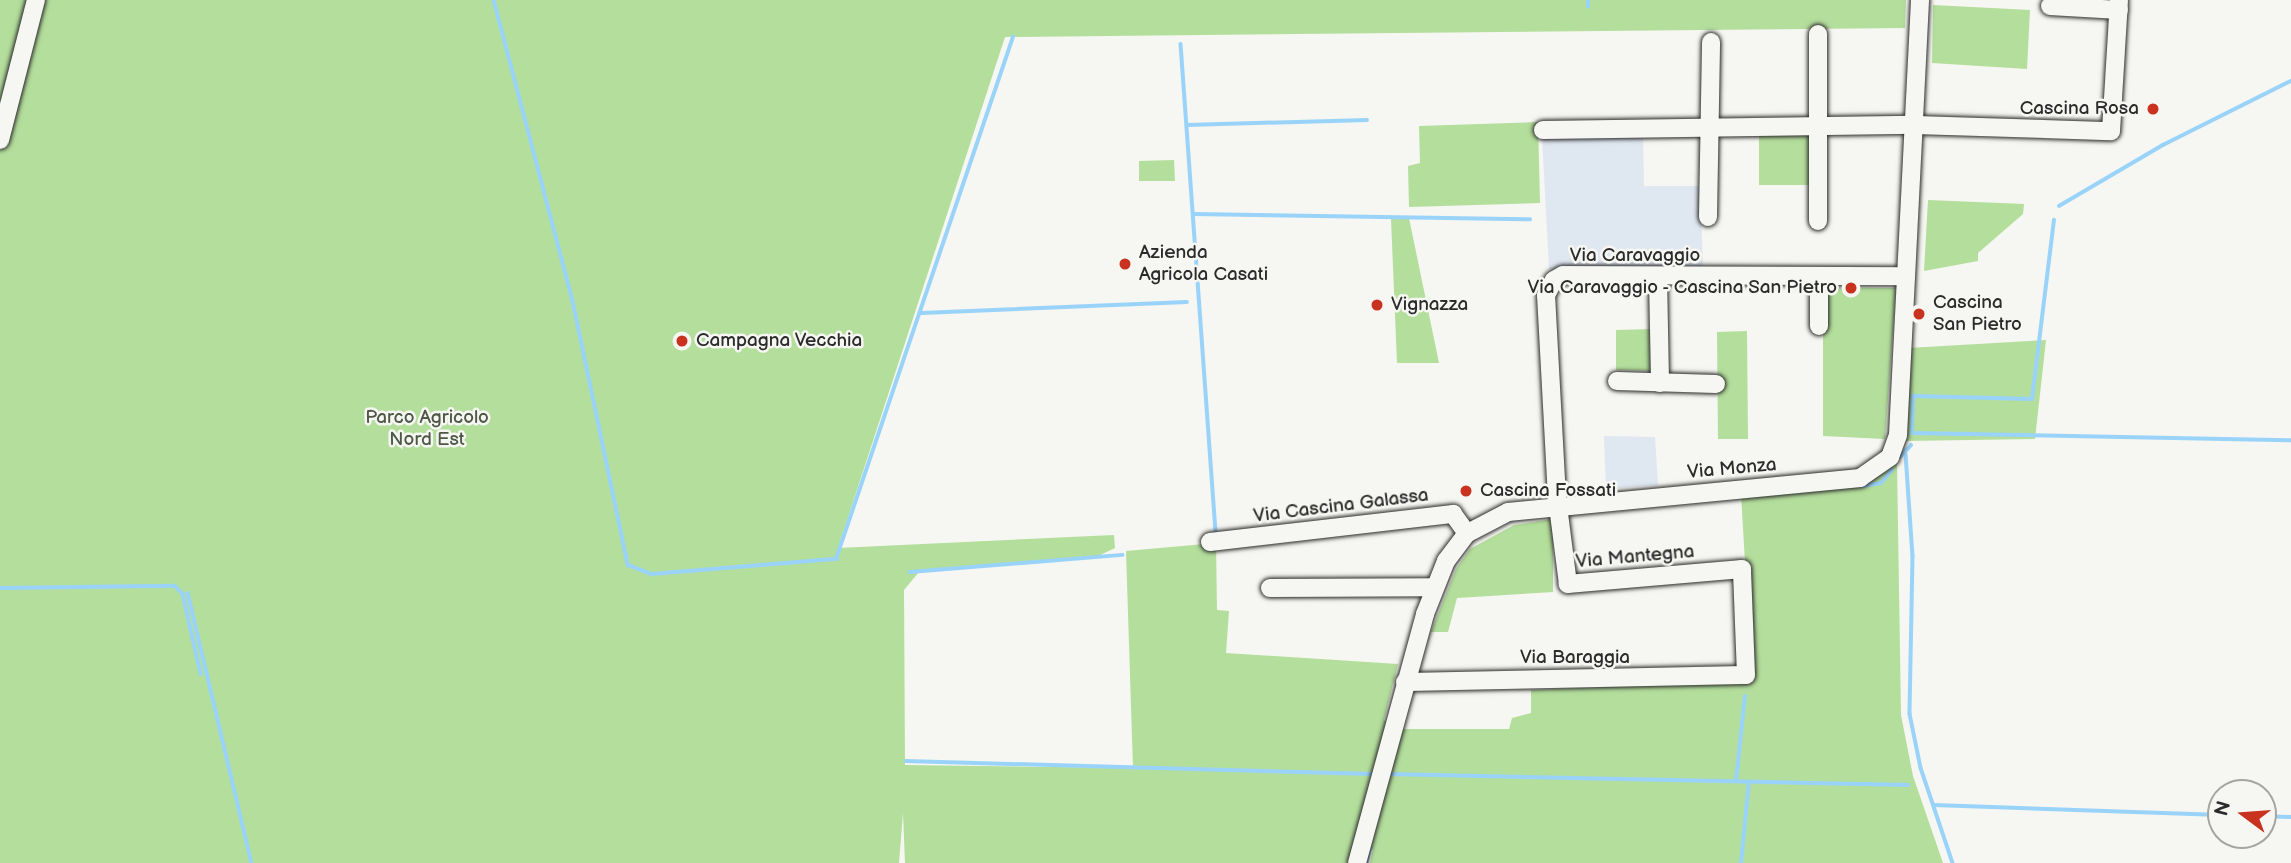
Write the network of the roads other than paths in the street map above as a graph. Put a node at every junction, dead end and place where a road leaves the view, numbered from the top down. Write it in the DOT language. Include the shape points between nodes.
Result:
graph roads {
  1 [pos="36,0"];
  2 [pos="1920,0"];
  3 [pos="2119,5"];
  4 [pos="2050,6"];
  5 [pos="1818,34"];
  6 [pos="1711,42"];
  7 [pos="1915,125"];
  8 [pos="1818,126"];
  9 [pos="1712,128"];
  10 [pos="1543,130"];
  11 [pos="0,140"];
  12 [pos="1708,217"];
  13 [pos="1818,221"];
  14 [pos="1819,276"];
  15 [pos="1906,276"];
  16 [pos="1658,277"];
  17 [pos="1819,326"];
  18 [pos="1617,381"];
  19 [pos="1660,383"];
  20 [pos="1716,384"];
  21 [pos="1558,505"];
  22 [pos="1467,533"];
  23 [pos="1210,542"];
  24 [pos="1434,587"];
  25 [pos="1270,588"];
  26 [pos="1746,674"];
  27 [pos="1405,682"];
  28 [pos="1357,863"];
  1 -- 11 [label="street"];
  2 -- 7 [label="street, Via Monza"];
  3 -- 4 [label="street"];
  3 -- 7 [label="street" via="2111,131"];
  5 -- 8 [label="street"];
  6 -- 9 [label="street"];
  7 -- 8 [label="street"];
  7 -- 15 [label="street, Via Monza"];
  8 -- 9 [label="street"];
  8 -- 13 [label="street"];
  9 -- 10 [label="street"];
  9 -- 12 [label="street"];
  14 -- 15 [label="street, Via Caravaggio"];
  14 -- 16 [label="street, Via Caravaggio"];
  14 -- 17 [label="street"];
  15 -- 21 [label="street, Via Monza" via="1898,435 1890,457 1876,472 1818,483"];
  16 -- 19 [label="street"];
  16 -- 21 [label="street, Via Caravaggio" via="1563,275 1550,285"];
  18 -- 19 [label="street"];
  19 -- 20 [label="street"];
  21 -- 22 [label="street, Via Monza" via="1496,515"];
  21 -- 26 [label="street, Via Mantegna" via="1568,584 1741,569"];
  22 -- 23 [label="street, Via Cascina Galassa" via="1453,514"];
  22 -- 24 [label="street, Via Monza"];
  24 -- 25 [label="street"];
  24 -- 27 [label="street, Via Monza"];
  26 -- 27 [label="street, Via Baraggia" via="1517,684 1507,676"];
  27 -- 28 [label="street, Via Monza"];
}
